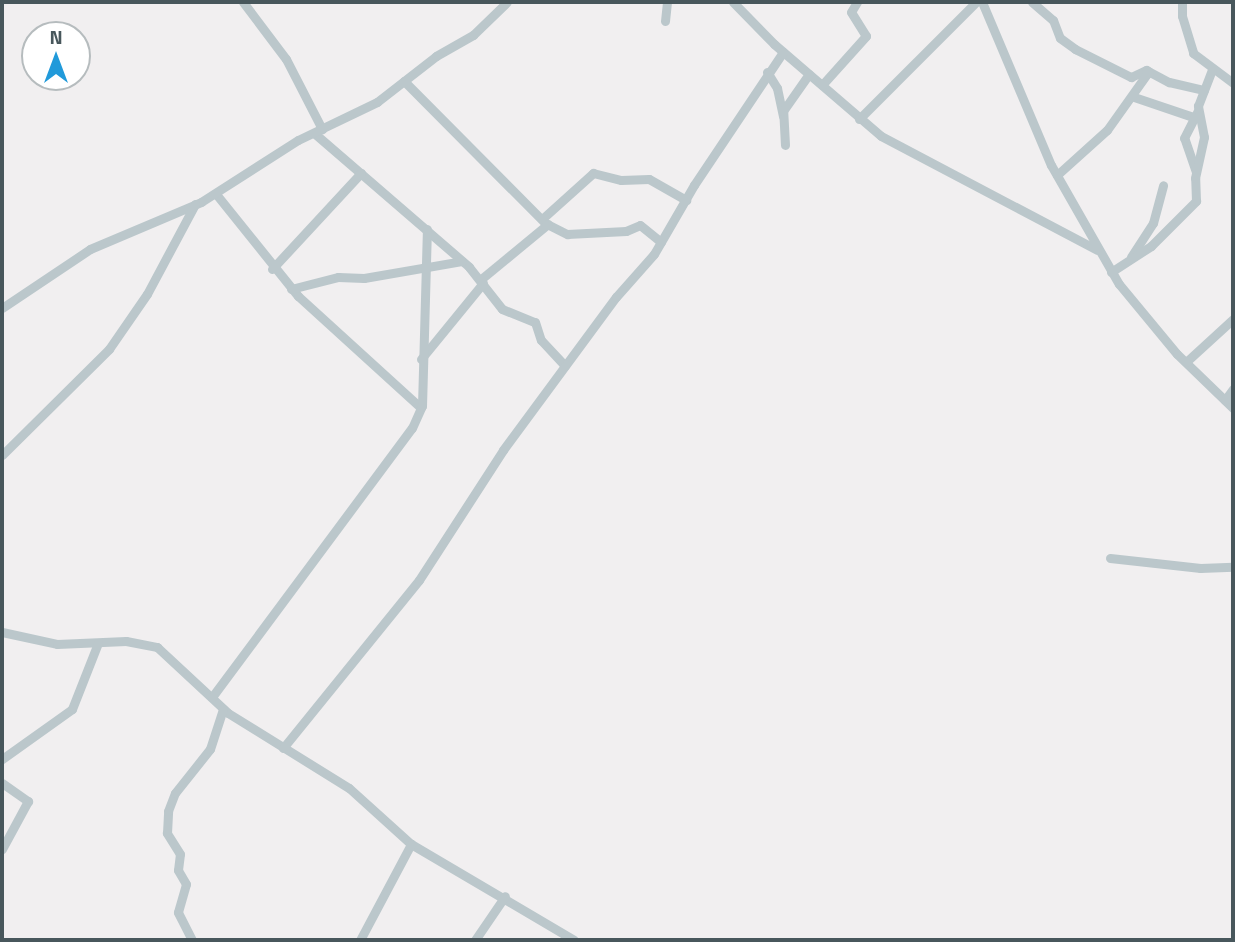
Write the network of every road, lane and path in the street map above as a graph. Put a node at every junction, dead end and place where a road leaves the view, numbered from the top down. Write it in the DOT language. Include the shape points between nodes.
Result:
graph roads {
  1 [pos="243,2"];
  2 [pos="506,2"];
  3 [pos="667,2"];
  4 [pos="733,2"];
  5 [pos="857,2"];
  6 [pos="976,2"];
  7 [pos="982,2"];
  8 [pos="1032,2"];
  9 [pos="1182,2"];
  10 [pos="665,21"];
  11 [pos="783,52"];
  12 [pos="1212,70"];
  13 [pos="1149,71"];
  14 [pos="767,72"];
  15 [pos="810,74"];
  16 [pos="1229,81"];
  17 [pos="404,82"];
  18 [pos="822,85"];
  19 [pos="1203,94"];
  20 [pos="1134,97"];
  21 [pos="1196,114"];
  22 [pos="783,116"];
  23 [pos="859,119"];
  24 [pos="318,131"];
  25 [pos="786,145"];
  26 [pos="1196,172"];
  27 [pos="361,173"];
  28 [pos="1057,175"];
  29 [pos="1163,185"];
  30 [pos="216,194"];
  31 [pos="687,200"];
  32 [pos="195,204"];
  33 [pos="545,222"];
  34 [pos="427,229"];
  35 [pos="661,242"];
  36 [pos="1099,251"];
  37 [pos="462,261"];
  38 [pos="1128,262"];
  39 [pos="272,269"];
  40 [pos="427,269"];
  41 [pos="1111,272"];
  42 [pos="482,282"];
  43 [pos="291,289"];
  44 [pos="2,307"];
  45 [pos="1233,319"];
  46 [pos="421,359"];
  47 [pos="1186,362"];
  48 [pos="565,366"];
  49 [pos="1233,389"];
  50 [pos="1225,400"];
  51 [pos="421,408"];
  52 [pos="1233,408"];
  53 [pos="2,455"];
  54 [pos="1110,558"];
  55 [pos="1233,567"];
  56 [pos="2,632"];
  57 [pos="99,643"];
  58 [pos="212,696"];
  59 [pos="223,709"];
  60 [pos="283,748"];
  61 [pos="2,759"];
  62 [pos="2,783"];
  63 [pos="411,844"];
  64 [pos="2,849"];
  65 [pos="505,896"];
  66 [pos="192,940"];
  67 [pos="360,940"];
  68 [pos="475,940"];
  69 [pos="574,940"];
  1 -- 24 [label="street" via="286,59"];
  2 -- 17 [label="street" via="473,35"];
  3 -- 10 [label="street"];
  4 -- 11 [label="street"];
  5 -- 18 [label="street" via="851,12 866,36"];
  6 -- 23 [label="street"];
  7 -- 28 [label="street"];
  8 -- 13 [label="street" via="1053,20 1066,43 1131,77"];
  9 -- 12 [label="street" via="1193,53"];
  11 -- 14 [label="street"];
  11 -- 15 [label="street"];
  12 -- 16 [label="street"];
  12 -- 19 [label="street"];
  13 -- 19 [label="street"];
  13 -- 20 [label="street"];
  14 -- 22 [label="street" via="777,88"];
  14 -- 31 [label="street"];
  15 -- 18 [label="street"];
  15 -- 22 [label="street"];
  16 -- 19 [label="street"];
  17 -- 24 [label="street" via="377,102"];
  17 -- 33 [label="street"];
  18 -- 23 [label="street"];
  19 -- 21 [label="street"];
  20 -- 21 [label="street"];
  20 -- 28 [label="street" via="1107,130"];
  21 -- 26 [label="street" via="1204,137"];
  21 -- 26 [label="street" via="1184,146"];
  22 -- 25 [label="street"];
  23 -- 36 [label="street" via="891,142"];
  24 -- 27 [label="street"];
  24 -- 30 [label="street"];
  26 -- 38 [label="street" via="1196,201 1158,240"];
  27 -- 34 [label="street"];
  27 -- 39 [label="street"];
  28 -- 36 [label="street"];
  29 -- 38 [label="street" via="1153,223"];
  30 -- 32 [label="street"];
  30 -- 39 [label="street"];
  31 -- 33 [label="street" via="649,179 621,180 593,173"];
  31 -- 35 [label="street"];
  32 -- 44 [label="street" via="90,249"];
  32 -- 53 [label="street" via="147,294 109,349"];
  33 -- 35 [label="street" via="567,234 640,225"];
  33 -- 42 [label="street"];
  34 -- 37 [label="street"];
  34 -- 40 [label="street"];
  35 -- 48 [label="street"];
  36 -- 41 [label="street"];
  37 -- 40 [label="street"];
  37 -- 42 [label="street"];
  38 -- 41 [label="street"];
  39 -- 43 [label="street"];
  40 -- 43 [label="street" via="338,277"];
  40 -- 46 [label="street"];
  41 -- 47 [label="street"];
  42 -- 46 [label="street"];
  42 -- 48 [label="street" via="502,309 536,322 541,340"];
  43 -- 51 [label="street"];
  45 -- 47 [label="street"];
  46 -- 51 [label="street"];
  47 -- 50 [label="street"];
  48 -- 60 [label="street" via="419,580"];
  49 -- 50 [label="street"];
  50 -- 52 [label="street"];
  51 -- 58 [label="street" via="412,428"];
  54 -- 55 [label="street"];
  56 -- 57 [label="street" via="57,644"];
  57 -- 58 [label="street" via="126,641 157,647"];
  57 -- 61 [label="street" via="72,709"];
  58 -- 59 [label="street"];
  59 -- 60 [label="street"];
  59 -- 66 [label="street" via="210,749 175,793 167,821 168,837 180,854 178,870 186,884 178,912"];
  60 -- 63 [label="street" via="368,802"];
  62 -- 64 [label="street" via="28,801"];
  63 -- 65 [label="street"];
  63 -- 67 [label="street"];
  65 -- 68 [label="street"];
  65 -- 69 [label="street"];
}
